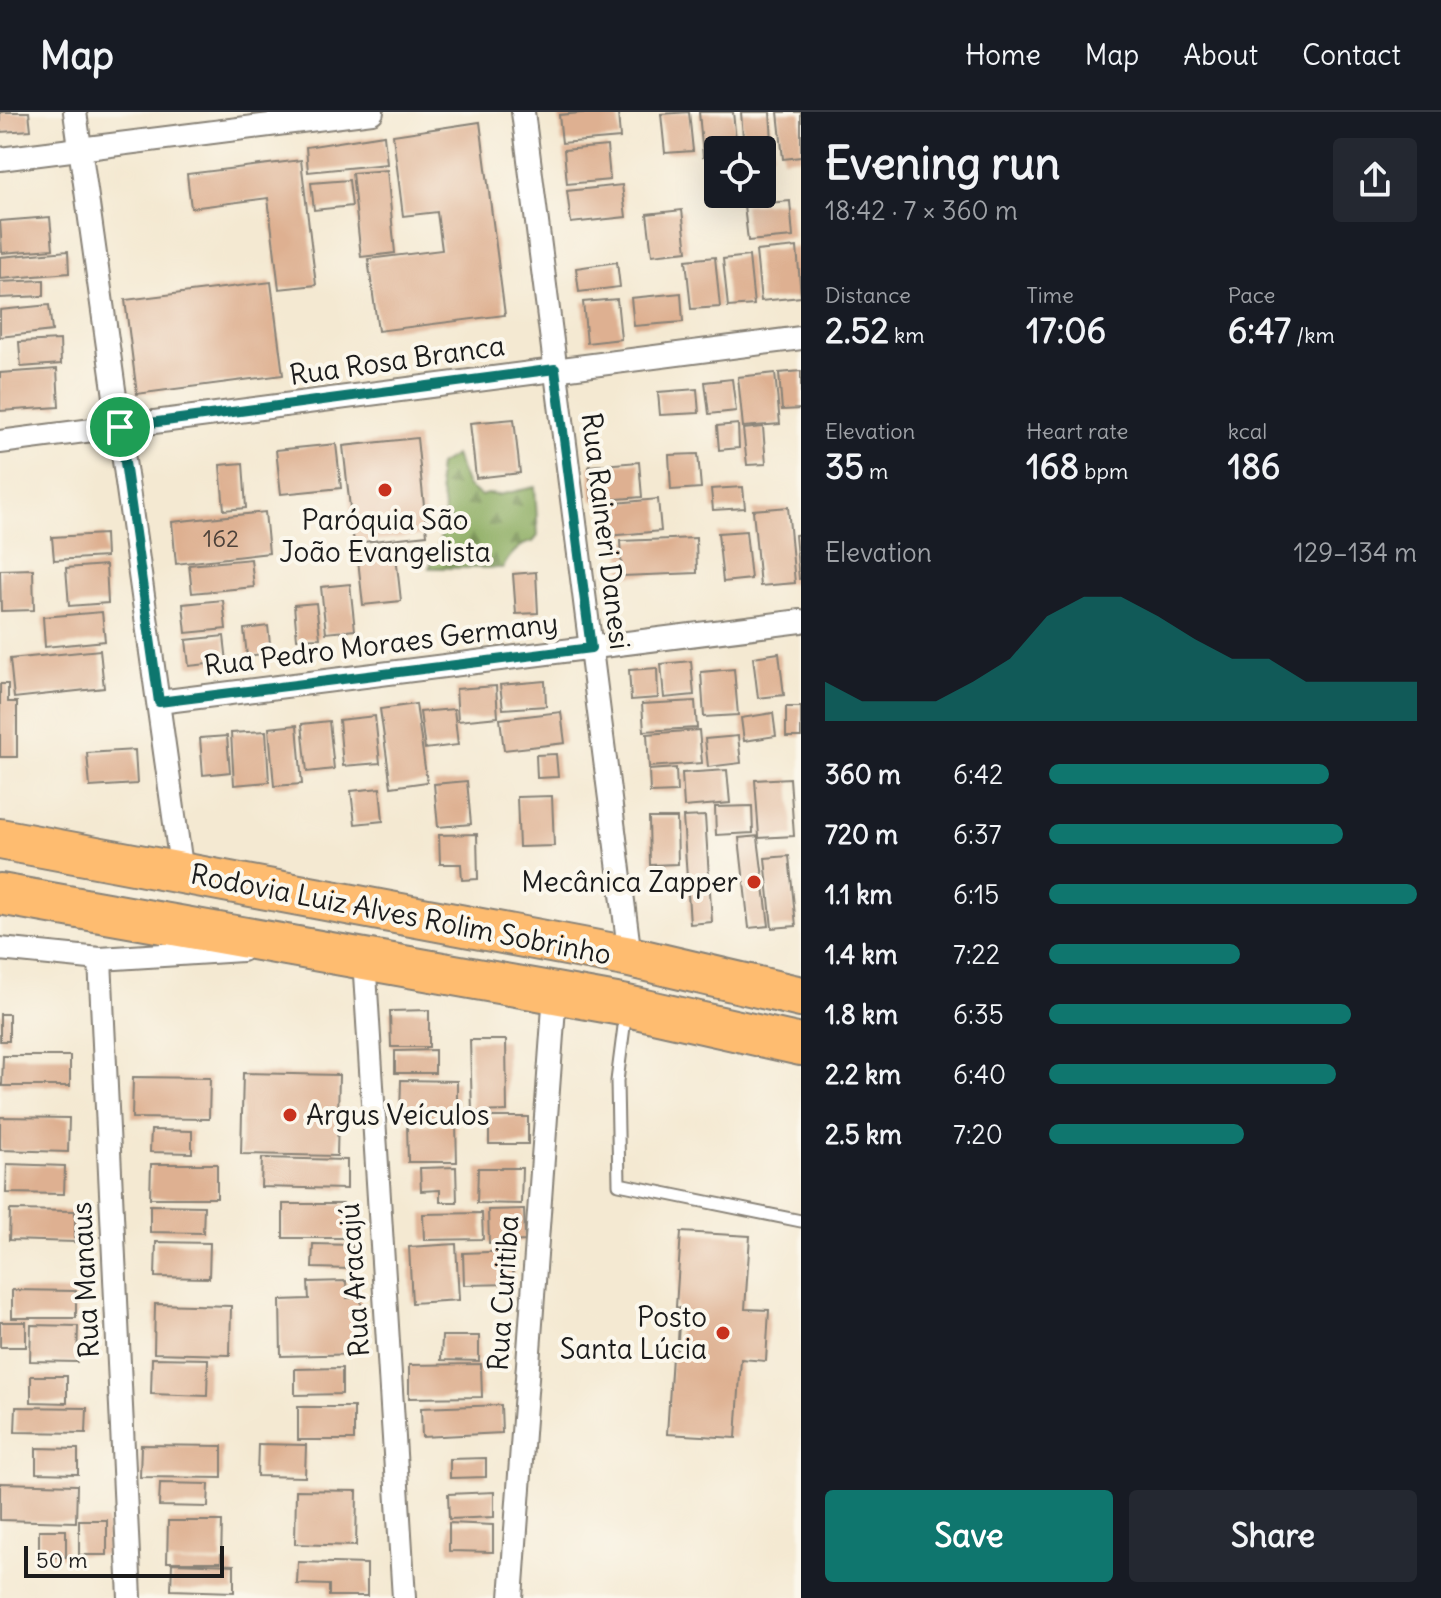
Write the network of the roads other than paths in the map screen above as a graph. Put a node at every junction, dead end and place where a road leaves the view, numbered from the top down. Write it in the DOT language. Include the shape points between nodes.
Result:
graph roads {
  1 [pos="75,112"];
  2 [pos="372,112"];
  3 [pos="523,112"];
  4 [pos="80,149"];
  5 [pos="0,159"];
  6 [pos="801,338"];
  7 [pos="555,369"];
  8 [pos="120,427"];
  9 [pos="0,442"];
  10 [pos="801,621"];
  11 [pos="591,648"];
  12 [pos="159,702"];
  13 [pos="0,839"];
  14 [pos="182,873"];
  15 [pos="0,894"];
  16 [pos="292,947"];
  17 [pos="0,949"];
  18 [pos="630,957"];
  19 [pos="364,958"];
  20 [pos="100,959"];
  21 [pos="555,993"];
  22 [pos="801,997"];
  23 [pos="627,1006"];
  24 [pos="801,1045"];
  25 [pos="801,1221"];
  26 [pos="130,1598"];
  27 [pos="404,1598"];
  28 [pos="511,1598"];
  1 -- 4 [label="street"];
  2 -- 4 [label="street"];
  3 -- 7 [label="street, Rua Raineri Danesi"];
  4 -- 5 [label="street"];
  4 -- 8 [label="street"];
  6 -- 7 [label="street, Rua Rosa Branca"];
  7 -- 8 [label="street, Rua Rosa Branca"];
  7 -- 11 [label="street, Rua Raineri Danesi"];
  8 -- 9 [label="street, Rua Rosa Branca"];
  8 -- 12 [label="street"];
  10 -- 11 [label="street, Rua Pedro Moraes Germany"];
  11 -- 12 [label="street, Rua Pedro Moraes Germany"];
  11 -- 18 [label="street, Rua Raineri Danesi"];
  12 -- 14 [label="street"];
  13 -- 14 [label="highway, Rodovia Luiz Alves Rolim Sobrinho"];
  14 -- 18 [label="highway, Rodovia Luiz Alves Rolim Sobrinho"];
  15 -- 16 [label="highway, Rodovia Luiz Alves Rolim Sobrinho"];
  16 -- 19 [label="highway, Rodovia Luiz Alves Rolim Sobrinho"];
  16 -- 20 [label="street"];
  17 -- 20 [label="street"];
  18 -- 22 [label="highway, Rodovia Luiz Alves Rolim Sobrinho"];
  19 -- 21 [label="highway, Rodovia Luiz Alves Rolim Sobrinho"];
  19 -- 27 [label="street, Rua Aracajú"];
  20 -- 26 [label="street, Rua Manaus"];
  21 -- 23 [label="highway, Rodovia Luiz Alves Rolim Sobrinho"];
  21 -- 28 [label="street, Rua Curitiba"];
  23 -- 24 [label="highway, Rodovia Luiz Alves Rolim Sobrinho"];
  23 -- 25 [label="lane" via="617,1081 619,1184"];
}
